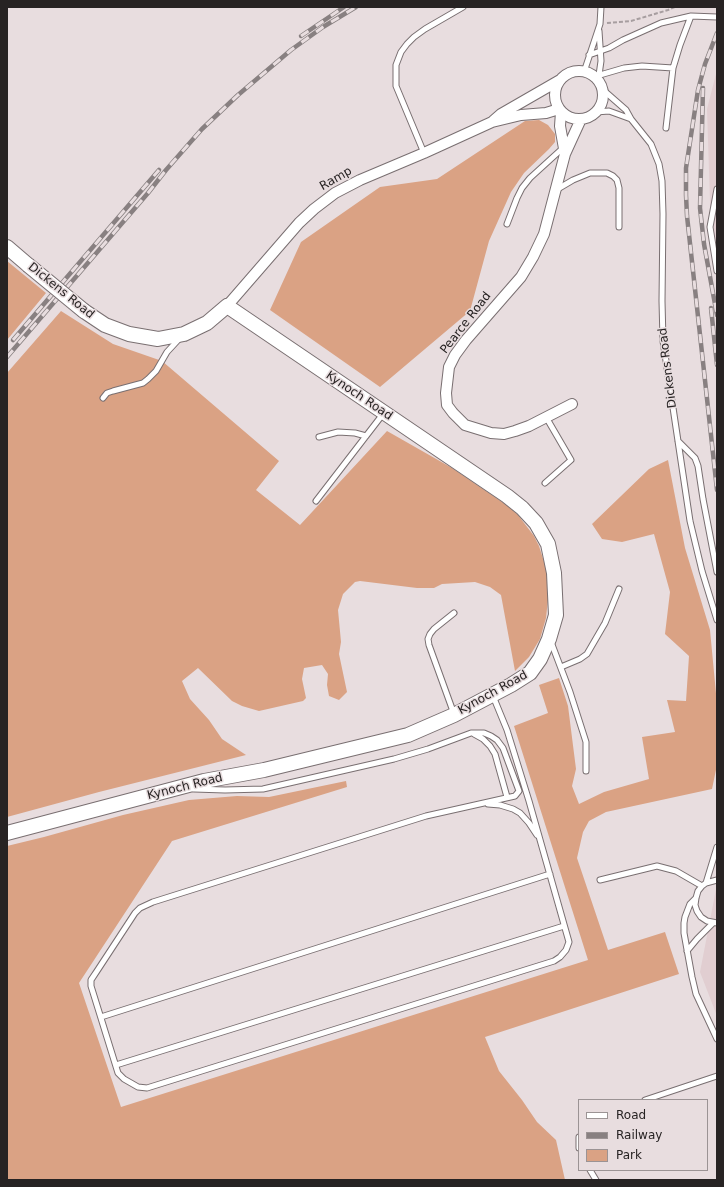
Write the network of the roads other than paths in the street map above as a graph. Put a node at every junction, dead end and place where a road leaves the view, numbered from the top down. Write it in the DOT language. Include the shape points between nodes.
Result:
graph roads {
  1 [pos="463,7"];
  2 [pos="602,7"];
  3 [pos="691,16"];
  4 [pos="717,18"];
  5 [pos="600,26"];
  6 [pos="601,50"];
  7 [pos="589,55"];
  8 [pos="673,68"];
  9 [pos="584,72"];
  10 [pos="560,79"];
  11 [pos="600,82"];
  12 [pos="560,110"];
  13 [pos="596,112"];
  14 [pos="582,119"];
  15 [pos="631,119"];
  16 [pos="492,122"];
  17 [pos="666,128"];
  18 [pos="564,151"];
  19 [pos="424,153"];
  20 [pos="717,189"];
  21 [pos="556,191"];
  22 [pos="507,224"];
  23 [pos="620,227"];
  24 [pos="7,247"];
  25 [pos="717,271"];
  26 [pos="227,306"];
  27 [pos="184,334"];
  28 [pos="103,398"];
  29 [pos="572,404"];
  30 [pos="384,413"];
  31 [pos="546,417"];
  32 [pos="366,436"];
  33 [pos="319,437"];
  34 [pos="678,441"];
  35 [pos="545,483"];
  36 [pos="316,501"];
  37 [pos="717,572"];
  38 [pos="619,589"];
  39 [pos="454,613"];
  40 [pos="717,617"];
  41 [pos="550,639"];
  42 [pos="561,667"];
  43 [pos="492,695"];
  44 [pos="454,715"];
  45 [pos="471,733"];
  46 [pos="586,771"];
  47 [pos="183,787"];
  48 [pos="507,798"];
  49 [pos="482,803"];
  50 [pos="7,833"];
  51 [pos="540,841"];
  52 [pos="717,851"];
  53 [pos="550,874"];
  54 [pos="600,880"];
  55 [pos="717,880"];
  56 [pos="704,884"];
  57 [pos="696,898"];
  58 [pos="715,923"];
  59 [pos="564,926"];
  60 [pos="687,951"];
  61 [pos="101,1017"];
  62 [pos="717,1039"];
  63 [pos="116,1065"];
  64 [pos="717,1076"];
  65 [pos="648,1099"];
  66 [pos="591,1171"];
  67 [pos="596,1180"];
  1 -- 19 [label="lane" via="414,37 401,52 396,65 396,86"];
  2 -- 5 [label="lane"];
  3 -- 4 [label="lane"];
  3 -- 6 [label="lane" via="661,23"];
  3 -- 8 [label="lane"];
  5 -- 6 [label="lane"];
  5 -- 7 [label="lane"];
  6 -- 7 [label="lane"];
  6 -- 11 [label="lane"];
  7 -- 9 [label="lane"];
  8 -- 11 [label="lane" via="624,68"];
  8 -- 17 [label="lane"];
  9 -- 10 [label="street" via="575,71"];
  9 -- 11 [label="street"];
  10 -- 12 [label="street" via="554,96"];
  10 -- 16 [label="street, Ramp"];
  11 -- 13 [label="street" via="602,101"];
  11 -- 15 [label="lane, Dickens Road"];
  12 -- 14 [label="street" via="567,117"];
  12 -- 16 [label="street, Ramp"];
  12 -- 18 [label="street, Pearce Road"];
  13 -- 14 [label="street"];
  13 -- 15 [label="lane" via="609,111"];
  14 -- 18 [label="street, Pearce Road"];
  15 -- 34 [label="lane, Dickens Road" via="651,144 662,181 663,340"];
  16 -- 19 [label="street, Ramp"];
  18 -- 21 [label="street, Pearce Road"];
  18 -- 22 [label="lane" via="530,178 522,188"];
  19 -- 26 [label="street, Ramp" via="360,180 335,193 314,209"];
  20 -- 25 [label="lane" via="710,227"];
  21 -- 23 [label="lane" via="590,173 607,173 613,176 619,188"];
  21 -- 31 [label="street, Pearce Road" via="544,234 533,257 521,277 455,355 449,367 446,394 447,405 465,425 491,433 504,434 515,431"];
  24 -- 27 [label="street, Dickens Road, bridge" via="84,311 105,324 129,334 158,339"];
  26 -- 27 [label="street, Dickens Road" via="207,323"];
  26 -- 30 [label="street, Kynoch Road"];
  27 -- 28 [label="lane" via="167,352 148,379 113,390"];
  29 -- 31 [label="street, Pearce Road"];
  30 -- 32 [label="lane"];
  30 -- 41 [label="street, Kynoch Road" via="507,496 536,524 548,544 554,573 556,615"];
  31 -- 35 [label="lane" via="571,460"];
  32 -- 33 [label="lane" via="338,432"];
  32 -- 36 [label="lane"];
  34 -- 37 [label="lane" via="695,458 698,466"];
  34 -- 40 [label="lane, Dickens Road" via="690,521"];
  38 -- 42 [label="lane" via="605,622 587,654"];
  39 -- 44 [label="lane" via="434,629 428,639"];
  41 -- 42 [label="lane"];
  41 -- 43 [label="street, Kynoch Road" via="530,673"];
  42 -- 46 [label="lane" via="586,742"];
  43 -- 44 [label="street, Kynoch Road"];
  43 -- 51 [label="lane" via="507,730"];
  44 -- 47 [label="street, Kynoch Road" via="402,737"];
  45 -- 47 [label="lane" via="394,759 263,789 206,790"];
  45 -- 48 [label="lane" via="483,739 495,754"];
  45 -- 48 [label="lane" via="491,736 504,748 519,791 515,796"];
  47 -- 50 [label="street, Kynoch Road"];
  48 -- 49 [label="lane"];
  49 -- 51 [label="lane" via="500,805 520,813"];
  49 -- 61 [label="lane" via="426,816 146,904 135,913 91,980"];
  51 -- 53 [label="lane"];
  52 -- 56 [label="lane"];
  53 -- 59 [label="lane"];
  53 -- 61 [label="lane"];
  54 -- 56 [label="lane" via="657,866 676,871"];
  55 -- 56 [label="lane"];
  56 -- 57 [label="lane"];
  57 -- 58 [label="lane" via="695,905 701,917"];
  57 -- 60 [label="lane" via="688,909 684,923"];
  58 -- 60 [label="lane" via="700,935"];
  59 -- 63 [label="lane"];
  59 -- 63 [label="lane" via="569,942 563,953 554,961 148,1088 128,1082 118,1073"];
  60 -- 62 [label="lane" via="696,994"];
  61 -- 63 [label="lane"];
  64 -- 65 [label="lane"];
  66 -- 67 [label="lane"];
}
